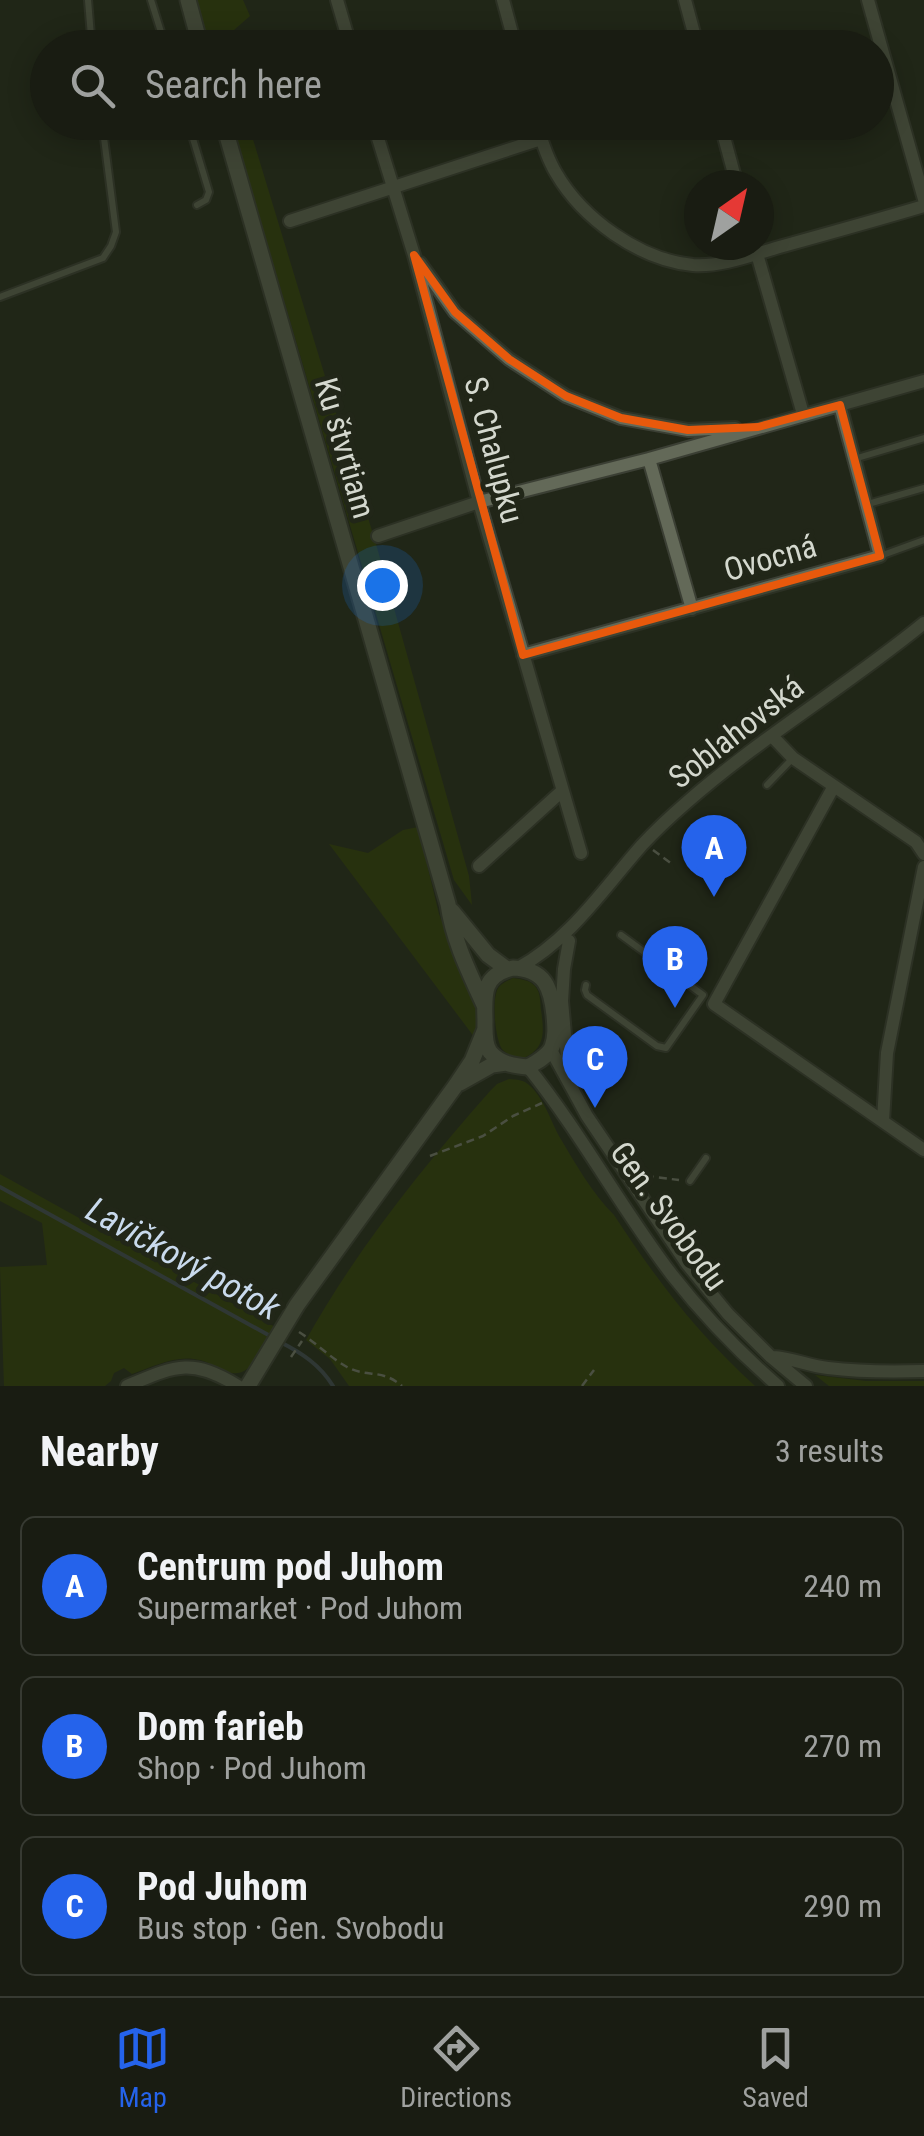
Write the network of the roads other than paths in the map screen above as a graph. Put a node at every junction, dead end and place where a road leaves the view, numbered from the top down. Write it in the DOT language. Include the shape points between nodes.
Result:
graph roads {
  1 [pos="88,0"];
  2 [pos="151,0"];
  3 [pos="337,0"];
  4 [pos="502,0"];
  5 [pos="685,0"];
  6 [pos="868,0"];
  7 [pos="187,2"];
  8 [pos="90,30"];
  9 [pos="160,30"];
  10 [pos="196,30"];
  11 [pos="346,30"];
  12 [pos="511,30"];
  13 [pos="693,30"];
  14 [pos="876,30"];
  15 [pos="894,92"];
  16 [pos="104,140"];
  17 [pos="193,140"];
  18 [pos="228,140"];
  19 [pos="378,140"];
  20 [pos="538,140"];
  21 [pos="541,140"];
  22 [pos="725,140"];
  23 [pos="733,170"];
  24 [pos="392,187"];
  25 [pos="924,198"];
  26 [pos="197,204"];
  27 [pos="924,206"];
  28 [pos="290,221"];
  29 [pos="774,244"];
  30 [pos="414,255"];
  31 [pos="733,260"];
  32 [pos="758,260"];
  33 [pos="0,296"];
  34 [pos="924,381"];
  35 [pos="840,404"];
  36 [pos="803,414"];
  37 [pos="758,427"];
  38 [pos="924,438"];
  39 [pos="854,459"];
  40 [pos="649,460"];
  41 [pos="924,488"];
  42 [pos="479,502"];
  43 [pos="867,504"];
  44 [pos="378,536"];
  45 [pos="924,540"];
  46 [pos="880,556"];
  47 [pos="692,609"];
  48 [pos="924,623"];
  49 [pos="523,655"];
  50 [pos="772,736"];
  51 [pos="793,758"];
  52 [pos="767,785"];
  53 [pos="834,786"];
  54 [pos="562,791"];
  55 [pos="581,852"];
  56 [pos="924,854"];
  57 [pos="480,866"];
  58 [pos="924,867"];
  59 [pos="596,900"];
  60 [pos="448,904"];
  61 [pos="622,935"];
  62 [pos="513,969"];
  63 [pos="586,986"];
  64 [pos="556,997"];
  65 [pos="484,1005"];
  66 [pos="485,1029"];
  67 [pos="550,1050"];
  68 [pos="506,1064"];
  69 [pos="528,1067"];
  70 [pos="456,1085"];
  71 [pos="569,1087"];
  72 [pos="883,1121"];
  73 [pos="924,1150"];
  74 [pos="706,1158"];
  75 [pos="690,1181"];
  76 [pos="771,1356"];
  77 [pos="924,1371"];
  78 [pos="126,1386"];
  79 [pos="238,1386"];
  80 [pos="248,1386"];
  81 [pos="778,1386"];
  82 [pos="806,1386"];
  1 -- 8 [label="lane"];
  2 -- 9 [label="lane"];
  3 -- 11 [label="street"];
  4 -- 12 [label="street"];
  5 -- 13 [label="street"];
  6 -- 14 [label="street"];
  7 -- 10 [label="street"];
  15 -- 25 [label="street"];
  16 -- 33 [label="lane" via="116,232 112,246 102,258"];
  17 -- 26 [label="lane" via="209,192"];
  18 -- 60 [label="street, Ku štvrtiam"];
  19 -- 24 [label="street, S. Chalupku"];
  20 -- 24 [label="street"];
  21 -- 31 [label="street" via="576,201 630,243 694,265"];
  22 -- 23 [label="street"];
  24 -- 28 [label="street"];
  24 -- 30 [label="street, S. Chalupku"];
  27 -- 29 [label="street"];
  30 -- 37 [label="street" via="455,312 566,396 620,418 688,430"];
  30 -- 42 [label="street, S. Chalupku"];
  32 -- 36 [label="street"];
  34 -- 35 [label="street"];
  35 -- 36 [label="street"];
  35 -- 39 [label="street"];
  36 -- 37 [label="street"];
  37 -- 40 [label="street"];
  38 -- 39 [label="lane"];
  39 -- 43 [label="street"];
  40 -- 42 [label="street"];
  40 -- 47 [label="street"];
  41 -- 43 [label="lane"];
  42 -- 44 [label="street"];
  42 -- 49 [label="street, S. Chalupku"];
  43 -- 46 [label="street"];
  45 -- 46 [label="lane"];
  46 -- 47 [label="street, Ovocná"];
  47 -- 49 [label="street, Ovocná"];
  48 -- 50 [label="street, Soblahovská"];
  49 -- 54 [label="street, S. Chalupku"];
  50 -- 51 [label="street"];
  50 -- 59 [label="street, Soblahovská" via="644,842"];
  51 -- 52 [label="lane"];
  51 -- 53 [label="street"];
  53 -- 56 [label="street"];
  53 -- 72 [label="street" via="714,1004"];
  54 -- 55 [label="street, S. Chalupku"];
  54 -- 57 [label="street"];
  58 -- 72 [label="street" via="887,1053"];
  59 -- 62 [label="street, Soblahovská" via="540,956"];
  59 -- 64 [label="street, Soblahovská" via="555,972"];
  60 -- 62 [label="street, Ku štvrtiam" via="488,955"];
  60 -- 65 [label="street, Ku štvrtiam" via="459,950"];
  61 -- 63 [label="lane" via="703,995 666,1048 588,995"];
  62 -- 64 [label="street, Ku štvrtiam" via="537,974"];
  62 -- 65 [label="street" via="490,980"];
  64 -- 67 [label="street"];
  64 -- 71 [label="street, Gen. Svobodu"];
  65 -- 66 [label="street, Ku štvrtiam"];
  66 -- 68 [label="street, Ku štvrtiam" via="490,1051"];
  66 -- 70 [label="street"];
  67 -- 69 [label="street"];
  67 -- 71 [label="street, Gen. Svobodu"];
  68 -- 69 [label="street"];
  68 -- 70 [label="street"];
  69 -- 81 [label="street, Gen. Svobodu" via="672,1275"];
  70 -- 80 [label="street" via="285,1323"];
  71 -- 76 [label="street, Gen. Svobodu" via="687,1264"];
  72 -- 73 [label="street"];
  74 -- 75 [label="lane"];
  76 -- 77 [label="street" via="825,1368"];
  76 -- 82 [label="street, Gen. Svobodu"];
  78 -- 79 [label="street" via="188,1366"];
}
